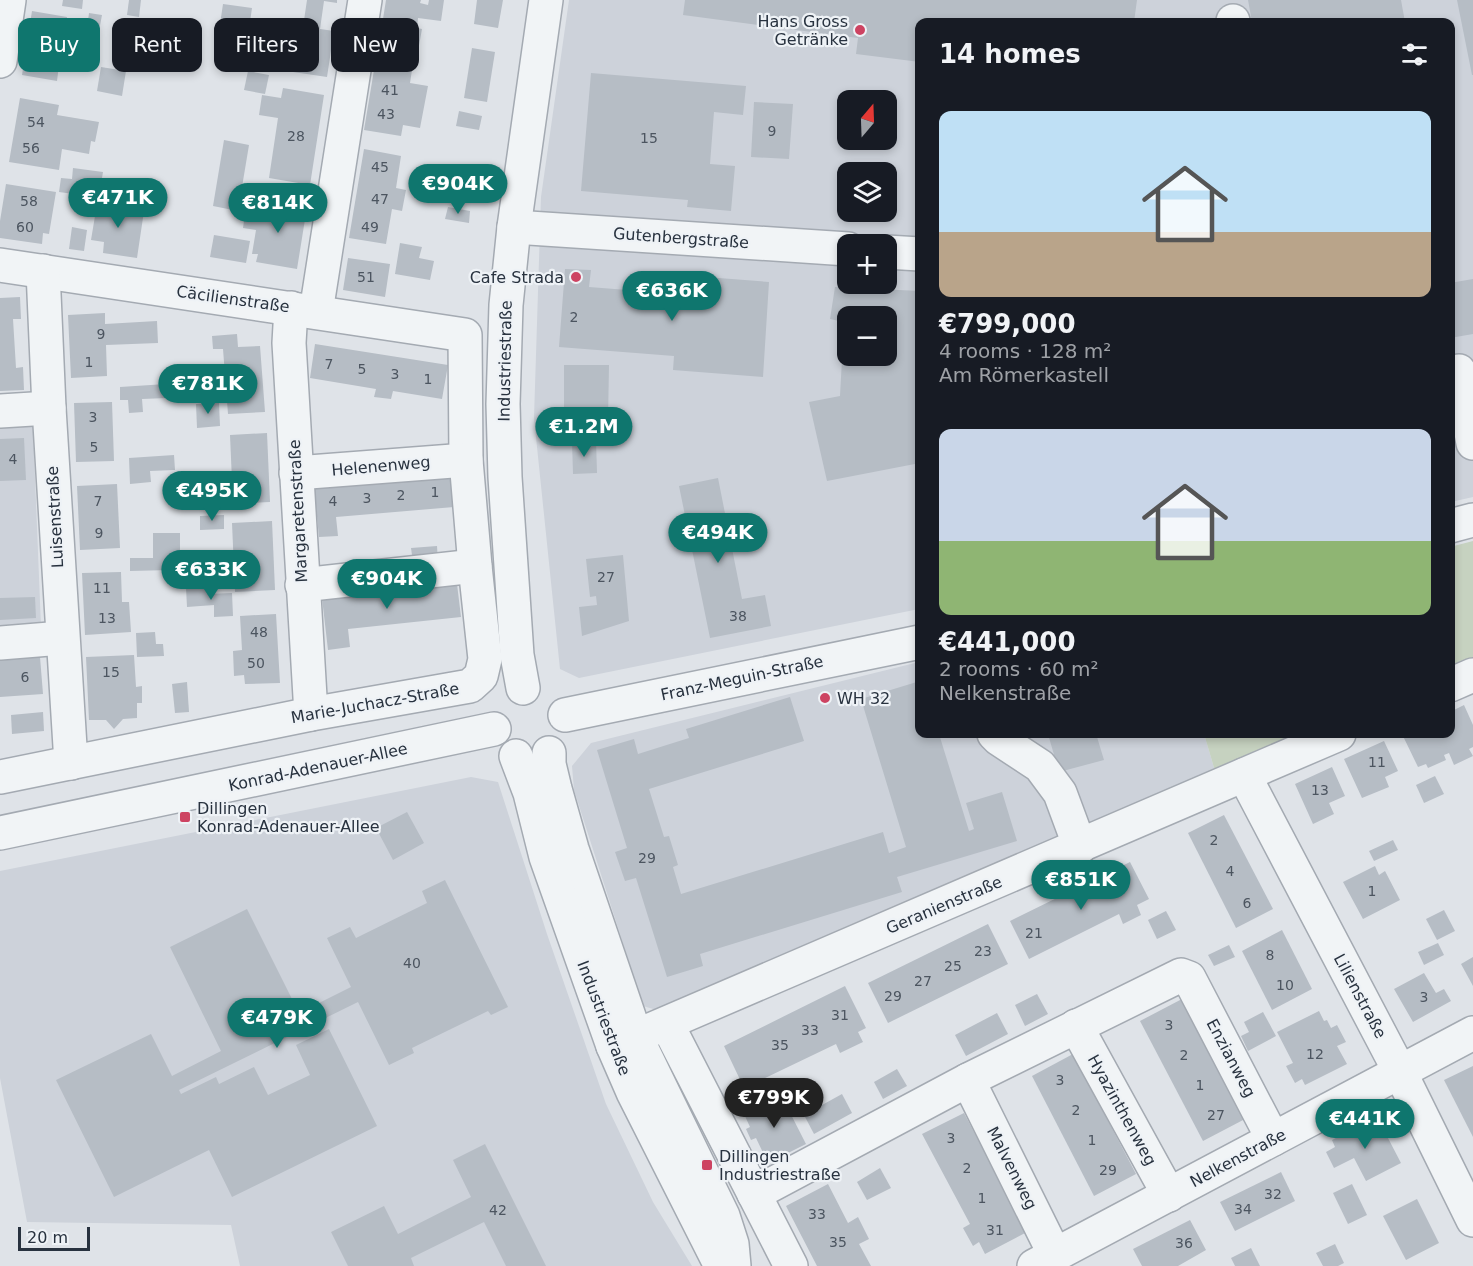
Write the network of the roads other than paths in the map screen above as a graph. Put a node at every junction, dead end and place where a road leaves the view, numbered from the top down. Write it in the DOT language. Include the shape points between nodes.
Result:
graph roads {
  1 [pos="9,0"];
  2 [pos="365,0"];
  3 [pos="546,0"];
  4 [pos="0,61"];
  5 [pos="514,227"];
  6 [pos="837,248"];
  7 [pos="897,253"];
  8 [pos="915,254"];
  9 [pos="0,265"];
  10 [pos="43,271"];
  11 [pos="303,310"];
  12 [pos="465,335"];
  13 [pos="1459,371"];
  14 [pos="49,408"];
  15 [pos="0,411"];
  16 [pos="1473,443"];
  17 [pos="466,460"];
  18 [pos="296,473"];
  19 [pos="1473,520"];
  20 [pos="1455,525"];
  21 [pos="475,566"];
  22 [pos="302,585"];
  23 [pos="62,638"];
  24 [pos="0,643"];
  25 [pos="915,643"];
  26 [pos="1473,675"];
  27 [pos="1455,683"];
  28 [pos="523,688"];
  29 [pos="311,714"];
  30 [pos="565,715"];
  31 [pos="494,729"];
  32 [pos="998,738"];
  33 [pos="1330,738"];
  34 [pos="549,753"];
  35 [pos="516,756"];
  36 [pos="71,763"];
  37 [pos="1244,775"];
  38 [pos="0,777"];
  39 [pos="0,833"];
  40 [pos="1080,847"];
  41 [pos="667,1024"];
  42 [pos="1076,1026"];
  43 [pos="1473,1033"];
  44 [pos="625,1042"];
  45 [pos="1400,1072"];
  46 [pos="968,1080"];
  47 [pos="1273,1139"];
  48 [pos="754,1194"];
  49 [pos="1169,1195"];
  50 [pos="1473,1220"];
  51 [pos="1045,1260"];
  52 [pos="725,1266"];
  53 [pos="734,1266"];
  54 [pos="791,1266"];
  1 -- 4 [label="street"];
  2 -- 11 [label="street, Margaretenstraße"];
  3 -- 5 [label="street, Industriestraße"];
  5 -- 6 [label="street, Gutenbergstraße"];
  5 -- 28 [label="street, Industriestraße" via="506,305 504,446 517,655"];
  7 -- 8 [label="street"];
  9 -- 10 [label="street, Cäcilienstraße"];
  10 -- 11 [label="street, Cäcilienstraße"];
  10 -- 14 [label="street, Luisenstraße"];
  11 -- 12 [label="street, Cäcilienstraße"];
  11 -- 18 [label="street, Margaretenstraße" via="289,343"];
  12 -- 17 [label="street, Marie-Juchacz-Straße"];
  13 -- 16 [label="street"];
  14 -- 15 [label="street"];
  14 -- 23 [label="street, Luisenstraße"];
  17 -- 18 [label="street, Helenenweg"];
  17 -- 21 [label="street, Marie-Juchacz-Straße"];
  18 -- 22 [label="street, Margaretenstraße"];
  19 -- 20 [label="street"];
  21 -- 22 [label="street"];
  21 -- 29 [label="street, Marie-Juchacz-Straße" via="485,659 477,681 470,686"];
  22 -- 29 [label="street, Margaretenstraße"];
  23 -- 24 [label="street"];
  23 -- 36 [label="street, Luisenstraße"];
  25 -- 30 [label="street, Franz-Meguin-Straße"];
  26 -- 27 [label="street"];
  28 -- 30 [label="street" via="543,689 553,695"];
  28 -- 31 [label="street" via="502,699 496,709"];
  29 -- 36 [label="street, Marie-Juchacz-Straße"];
  30 -- 34 [label="street" via="563,736"];
  31 -- 35 [label="street" via="498,741"];
  31 -- 39 [label="street, Konrad-Adenauer-Allee"];
  32 -- 40 [label="street" via="1040,766 1060,793"];
  33 -- 37 [label="street, Geranienstraße"];
  34 -- 35 [label="street" via="539,758"];
  34 -- 44 [label="street, Industriestraße" via="555,789"];
  35 -- 44 [label="street, Industriestraße" via="546,857"];
  36 -- 38 [label="street, Marie-Juchacz-Straße"];
  37 -- 40 [label="street, Geranienstraße"];
  37 -- 45 [label="street, Lilienstraße"];
  40 -- 41 [label="street, Geranienstraße"];
  41 -- 44 [label="street, Geranienstraße"];
  41 -- 48 [label="street"];
  42 -- 46 [label="street"];
  42 -- 47 [label="street, Enzianweg" via="1180,975 1189,978"];
  42 -- 49 [label="street, Hyazinthenweg"];
  43 -- 45 [label="street, Nelkenstraße"];
  44 -- 52 [label="street, Industriestraße" via="633,1092"];
  44 -- 53 [label="street, Industriestraße" via="723,1216"];
  45 -- 47 [label="street, Nelkenstraße"];
  45 -- 50 [label="street, Lilienstraße"];
  46 -- 48 [label="street"];
  46 -- 51 [label="street, Malvenweg"];
  47 -- 49 [label="street, Nelkenstraße"];
  48 -- 54 [label="street"];
  49 -- 51 [label="street, Nelkenstraße"];
}
